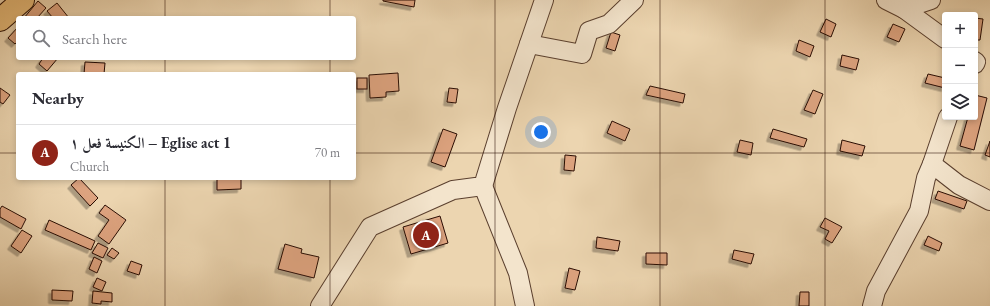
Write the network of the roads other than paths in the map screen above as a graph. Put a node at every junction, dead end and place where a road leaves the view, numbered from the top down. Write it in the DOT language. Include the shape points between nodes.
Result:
graph roads {
  1 [pos="23,0"];
  2 [pos="544,0"];
  3 [pos="634,0"];
  4 [pos="886,0"];
  5 [pos="931,0"];
  6 [pos="904,9"];
  7 [pos="0,20"];
  8 [pos="942,37"];
  9 [pos="528,44"];
  10 [pos="947,120"];
  11 [pos="932,164"];
  12 [pos="483,186"];
  13 [pos="990,201"];
  14 [pos="320,306"];
  15 [pos="525,306"];
  16 [pos="872,306"];
  1 -- 7 [label="main road"];
  2 -- 9 [label="street"];
  3 -- 9 [label="street" via="609,24 589,31 582,54"];
  4 -- 6 [label="street"];
  5 -- 6 [label="street"];
  6 -- 8 [label="street"];
  9 -- 12 [label="street"];
  10 -- 11 [label="street"];
  11 -- 13 [label="street" via="959,185"];
  11 -- 16 [label="street" via="926,178 919,211 876,291"];
  12 -- 14 [label="street" via="453,190 370,227"];
  12 -- 15 [label="street" via="518,273"];
}
